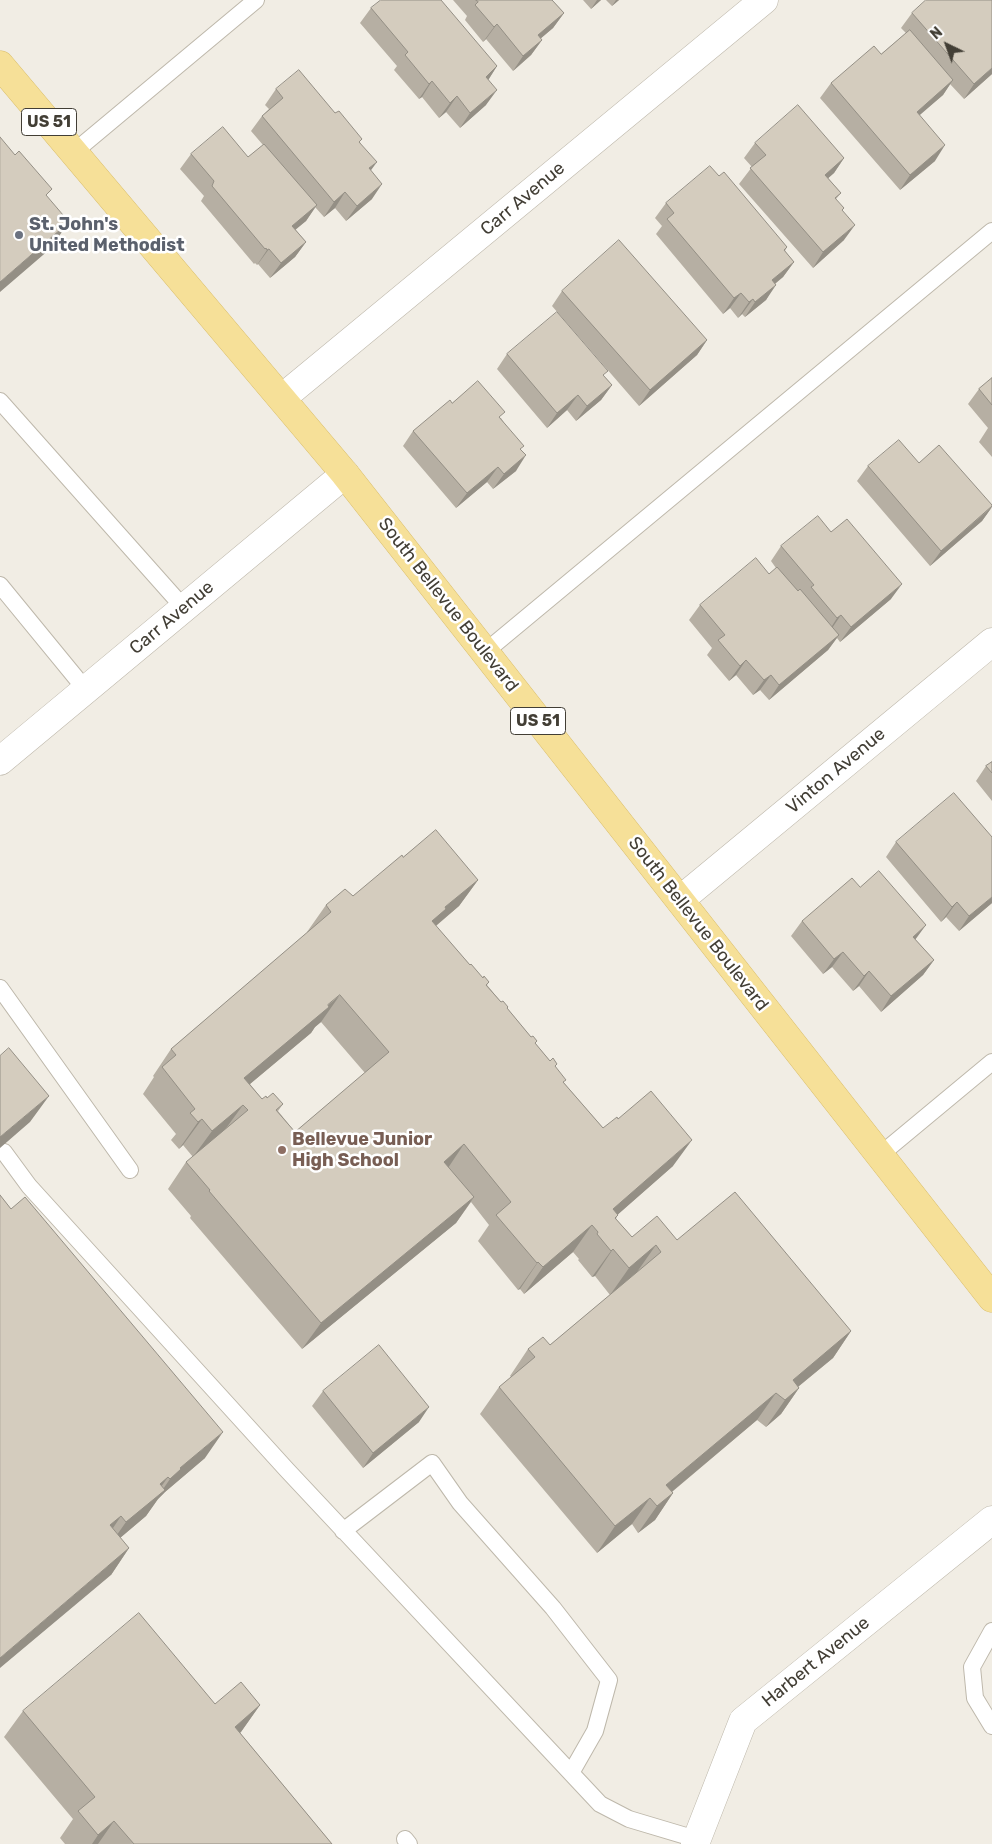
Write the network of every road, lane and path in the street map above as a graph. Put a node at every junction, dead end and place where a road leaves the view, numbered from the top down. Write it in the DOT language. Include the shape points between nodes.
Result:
graph roads {
  1 [pos="256,0"];
  2 [pos="764,0"];
  3 [pos="0,65"];
  4 [pos="74,152"];
  5 [pos="992,231"];
  6 [pos="282,398"];
  7 [pos="0,401"];
  8 [pos="345,474"];
  9 [pos="0,585"];
  10 [pos="184,608"];
  11 [pos="992,642"];
  12 [pos="485,652"];
  13 [pos="86,690"];
  14 [pos="0,762"];
  15 [pos="680,900"];
  16 [pos="0,988"];
  17 [pos="992,1062"];
  18 [pos="4,1152"];
  19 [pos="880,1156"];
  20 [pos="130,1170"];
  21 [pos="992,1298"];
  22 [pos="992,1520"];
  23 [pos="343,1531"];
  24 [pos="992,1631"];
  25 [pos="992,1726"];
  26 [pos="571,1773"];
  27 [pos="696,1842"];
  1 -- 4 [label="lane"];
  2 -- 6 [label="street, Carr Avenue"];
  3 -- 4 [label="main road, South Bellevue Boulevard / US 51"];
  4 -- 6 [label="main road, South Bellevue Boulevard / US 51"];
  5 -- 12 [label="lane"];
  6 -- 8 [label="main road, South Bellevue Boulevard / US 51"];
  7 -- 10 [label="lane"];
  8 -- 10 [label="street, Carr Avenue"];
  8 -- 12 [label="main road, South Bellevue Boulevard / US 51"];
  9 -- 13 [label="lane"];
  10 -- 13 [label="street, Carr Avenue"];
  11 -- 15 [label="street, Vinton Avenue"];
  12 -- 15 [label="main road, South Bellevue Boulevard / US 51"];
  13 -- 14 [label="street, Carr Avenue"];
  15 -- 19 [label="main road, South Bellevue Boulevard / US 51"];
  16 -- 20 [label="lane"];
  17 -- 19 [label="lane"];
  18 -- 23 [label="lane" via="29,1186"];
  19 -- 21 [label="main road, South Bellevue Boulevard / US 51"];
  22 -- 27 [label="street, Harbert Avenue" via="743,1721"];
  23 -- 26 [label="lane"];
  23 -- 26 [label="lane" via="432,1463 460,1503 553,1608 609,1680 595,1731"];
  24 -- 25 [label="lane" via="972,1667 975,1698"];
  26 -- 27 [label="lane" via="600,1804 630,1819"];
}
